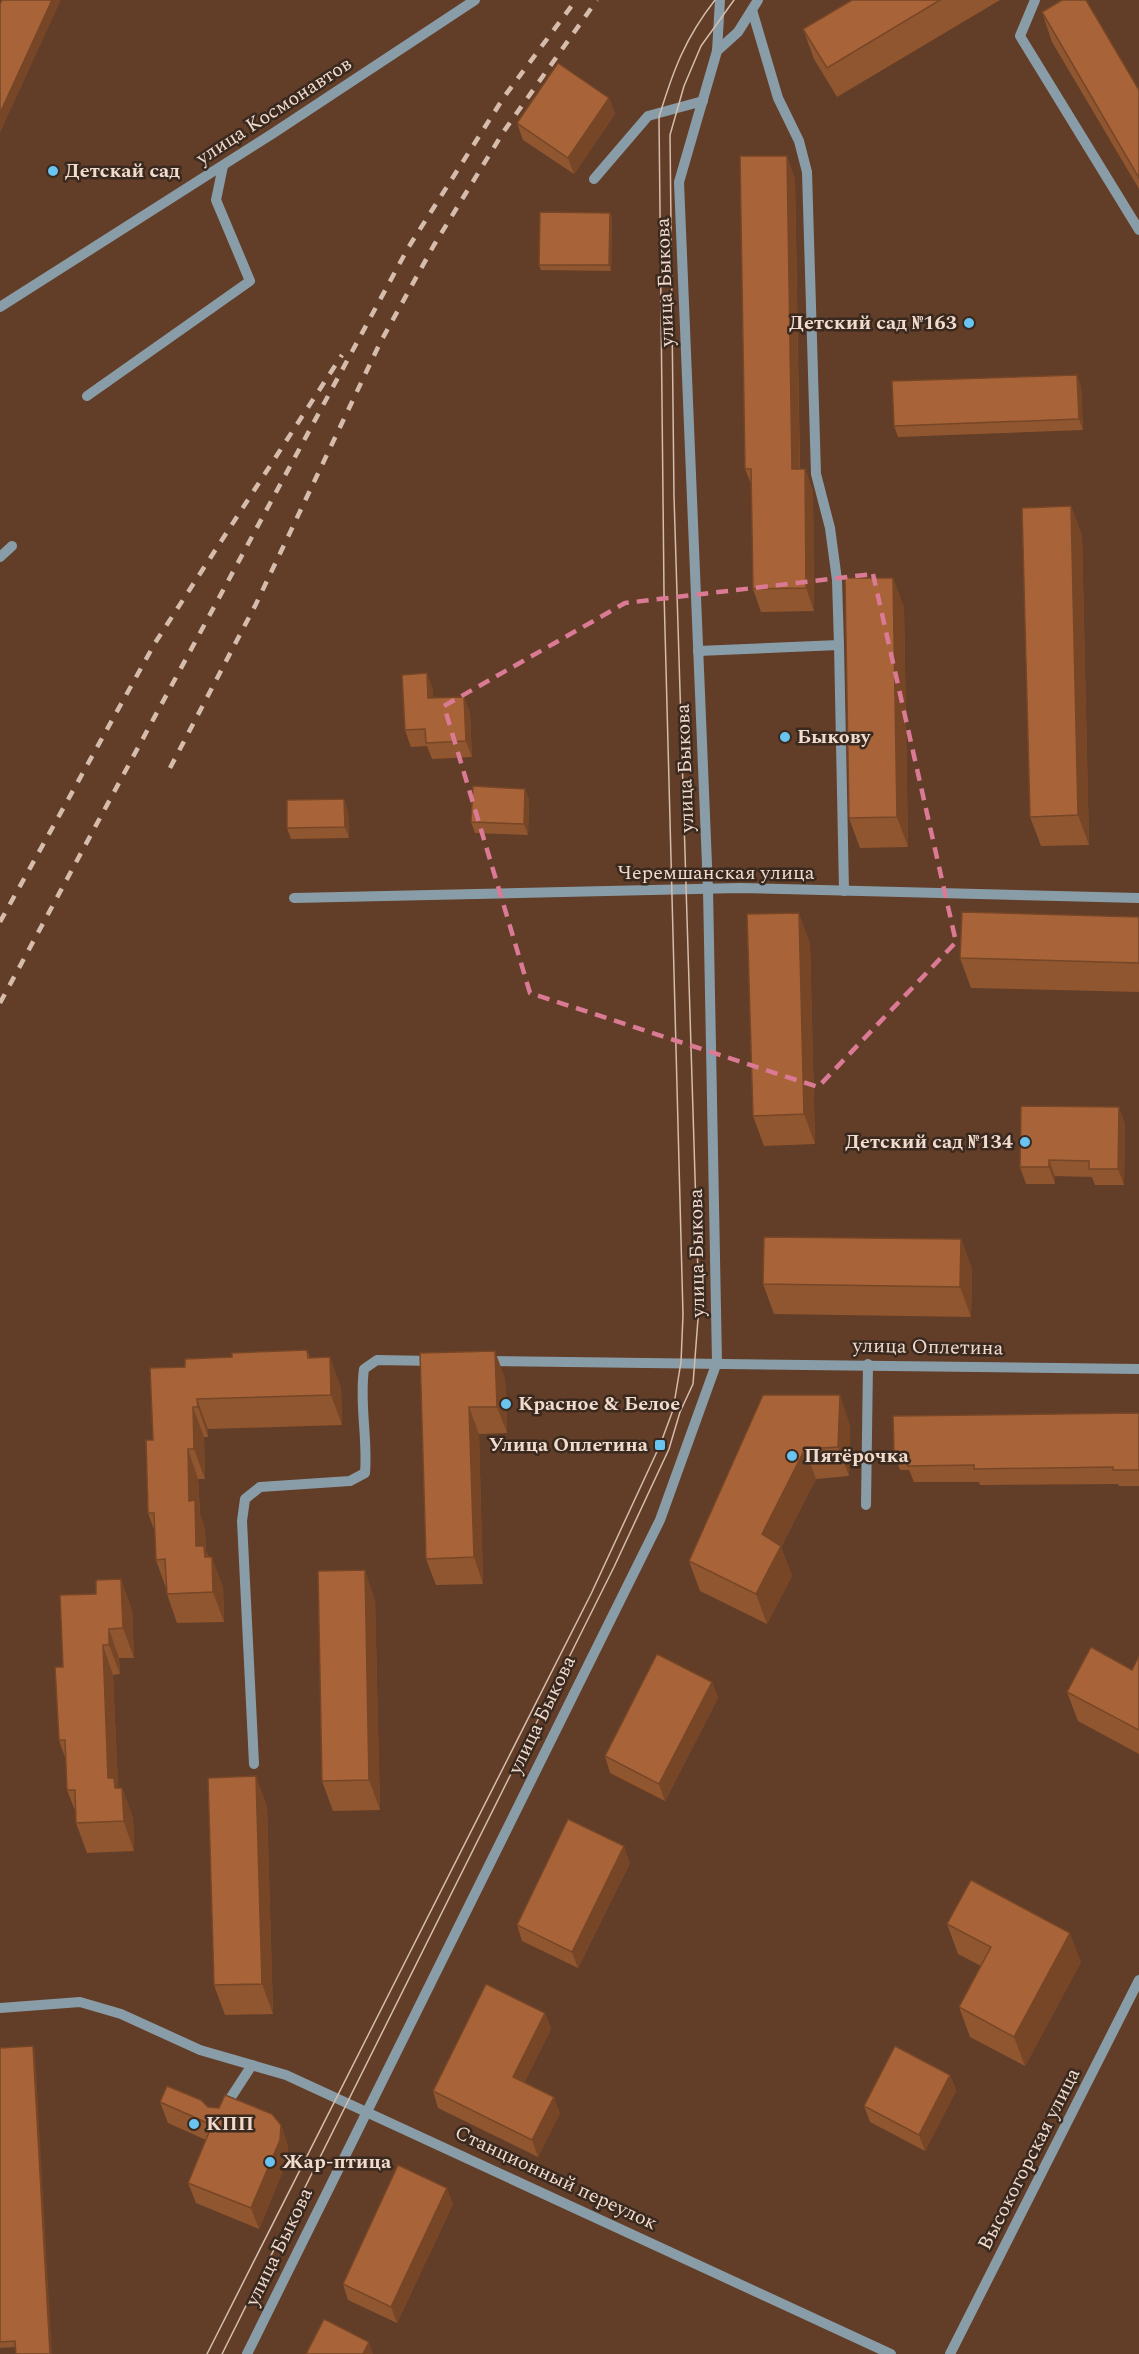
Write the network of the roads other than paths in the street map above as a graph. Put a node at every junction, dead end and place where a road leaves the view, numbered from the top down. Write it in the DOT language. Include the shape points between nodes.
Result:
graph roads {
  1 [pos="475,0"];
  2 [pos="720,0"];
  3 [pos="758,0"];
  4 [pos="1035,0"];
  5 [pos="752,10"];
  6 [pos="717,51"];
  7 [pos="703,101"];
  8 [pos="223,166"];
  9 [pos="594,179"];
  10 [pos="1139,230"];
  11 [pos="0,307"];
  12 [pos="87,396"];
  13 [pos="12,546"];
  14 [pos="0,557"];
  15 [pos="839,645"];
  16 [pos="698,651"];
  17 [pos="708,889"];
  18 [pos="844,891"];
  19 [pos="294,898"];
  20 [pos="1139,898"];
  21 [pos="448,1361"];
  22 [pos="472,1361"];
  23 [pos="717,1362"];
  24 [pos="868,1364"];
  25 [pos="1139,1369"];
  26 [pos="866,1505"];
  27 [pos="254,1764"];
  28 [pos="1139,1980"];
  29 [pos="0,2008"];
  30 [pos="252,2065"];
  31 [pos="366,2110"];
  32 [pos="216,2120"];
  33 [pos="247,2354"];
  34 [pos="891,2354"];
  35 [pos="950,2354"];
  1 -- 8 [label="street, улица Космонавтов"];
  2 -- 6 [label="street, улица Быкова"];
  3 -- 5 [label="street"];
  4 -- 10 [label="street" via="1020,36"];
  5 -- 6 [label="street" via="738,32"];
  5 -- 15 [label="street" via="778,98 799,141 807,172 816,474 830,528 837,580"];
  6 -- 7 [label="street, улица Быкова"];
  7 -- 9 [label="street" via="648,116"];
  7 -- 16 [label="street, улица Быкова" via="679,182"];
  8 -- 11 [label="street, улица Космонавтов"];
  8 -- 12 [label="street" via="216,200 250,281"];
  13 -- 14 [label="street"];
  15 -- 16 [label="street"];
  15 -- 18 [label="street"];
  16 -- 17 [label="street, улица Быкова"];
  17 -- 18 [label="street, Черемшанская улица"];
  17 -- 19 [label="street, Черемшанская улица"];
  17 -- 23 [label="street, улица Быкова"];
  18 -- 20 [label="street, Черемшанская улица"];
  21 -- 27 [label="street" via="377,1360 364,1369 360,1391 367,1454 365,1473 350,1481 260,1487 245,1499 242,1521"];
  22 -- 23 [label="street, улица Оплетина"];
  23 -- 24 [label="street, улица Оплетина"];
  23 -- 31 [label="street, улица Быкова" via="660,1520"];
  24 -- 25 [label="street, улица Оплетина"];
  24 -- 26 [label="street"];
  28 -- 35 [label="street, Высокогорская улица"];
  29 -- 30 [label="street, Станционный переулок" via="80,2002 121,2014 200,2050"];
  30 -- 31 [label="street, Станционный переулок" via="286,2075"];
  30 -- 32 [label="street"];
  31 -- 33 [label="street, улица Быкова"];
  31 -- 34 [label="street, Станционный переулок"];
}
